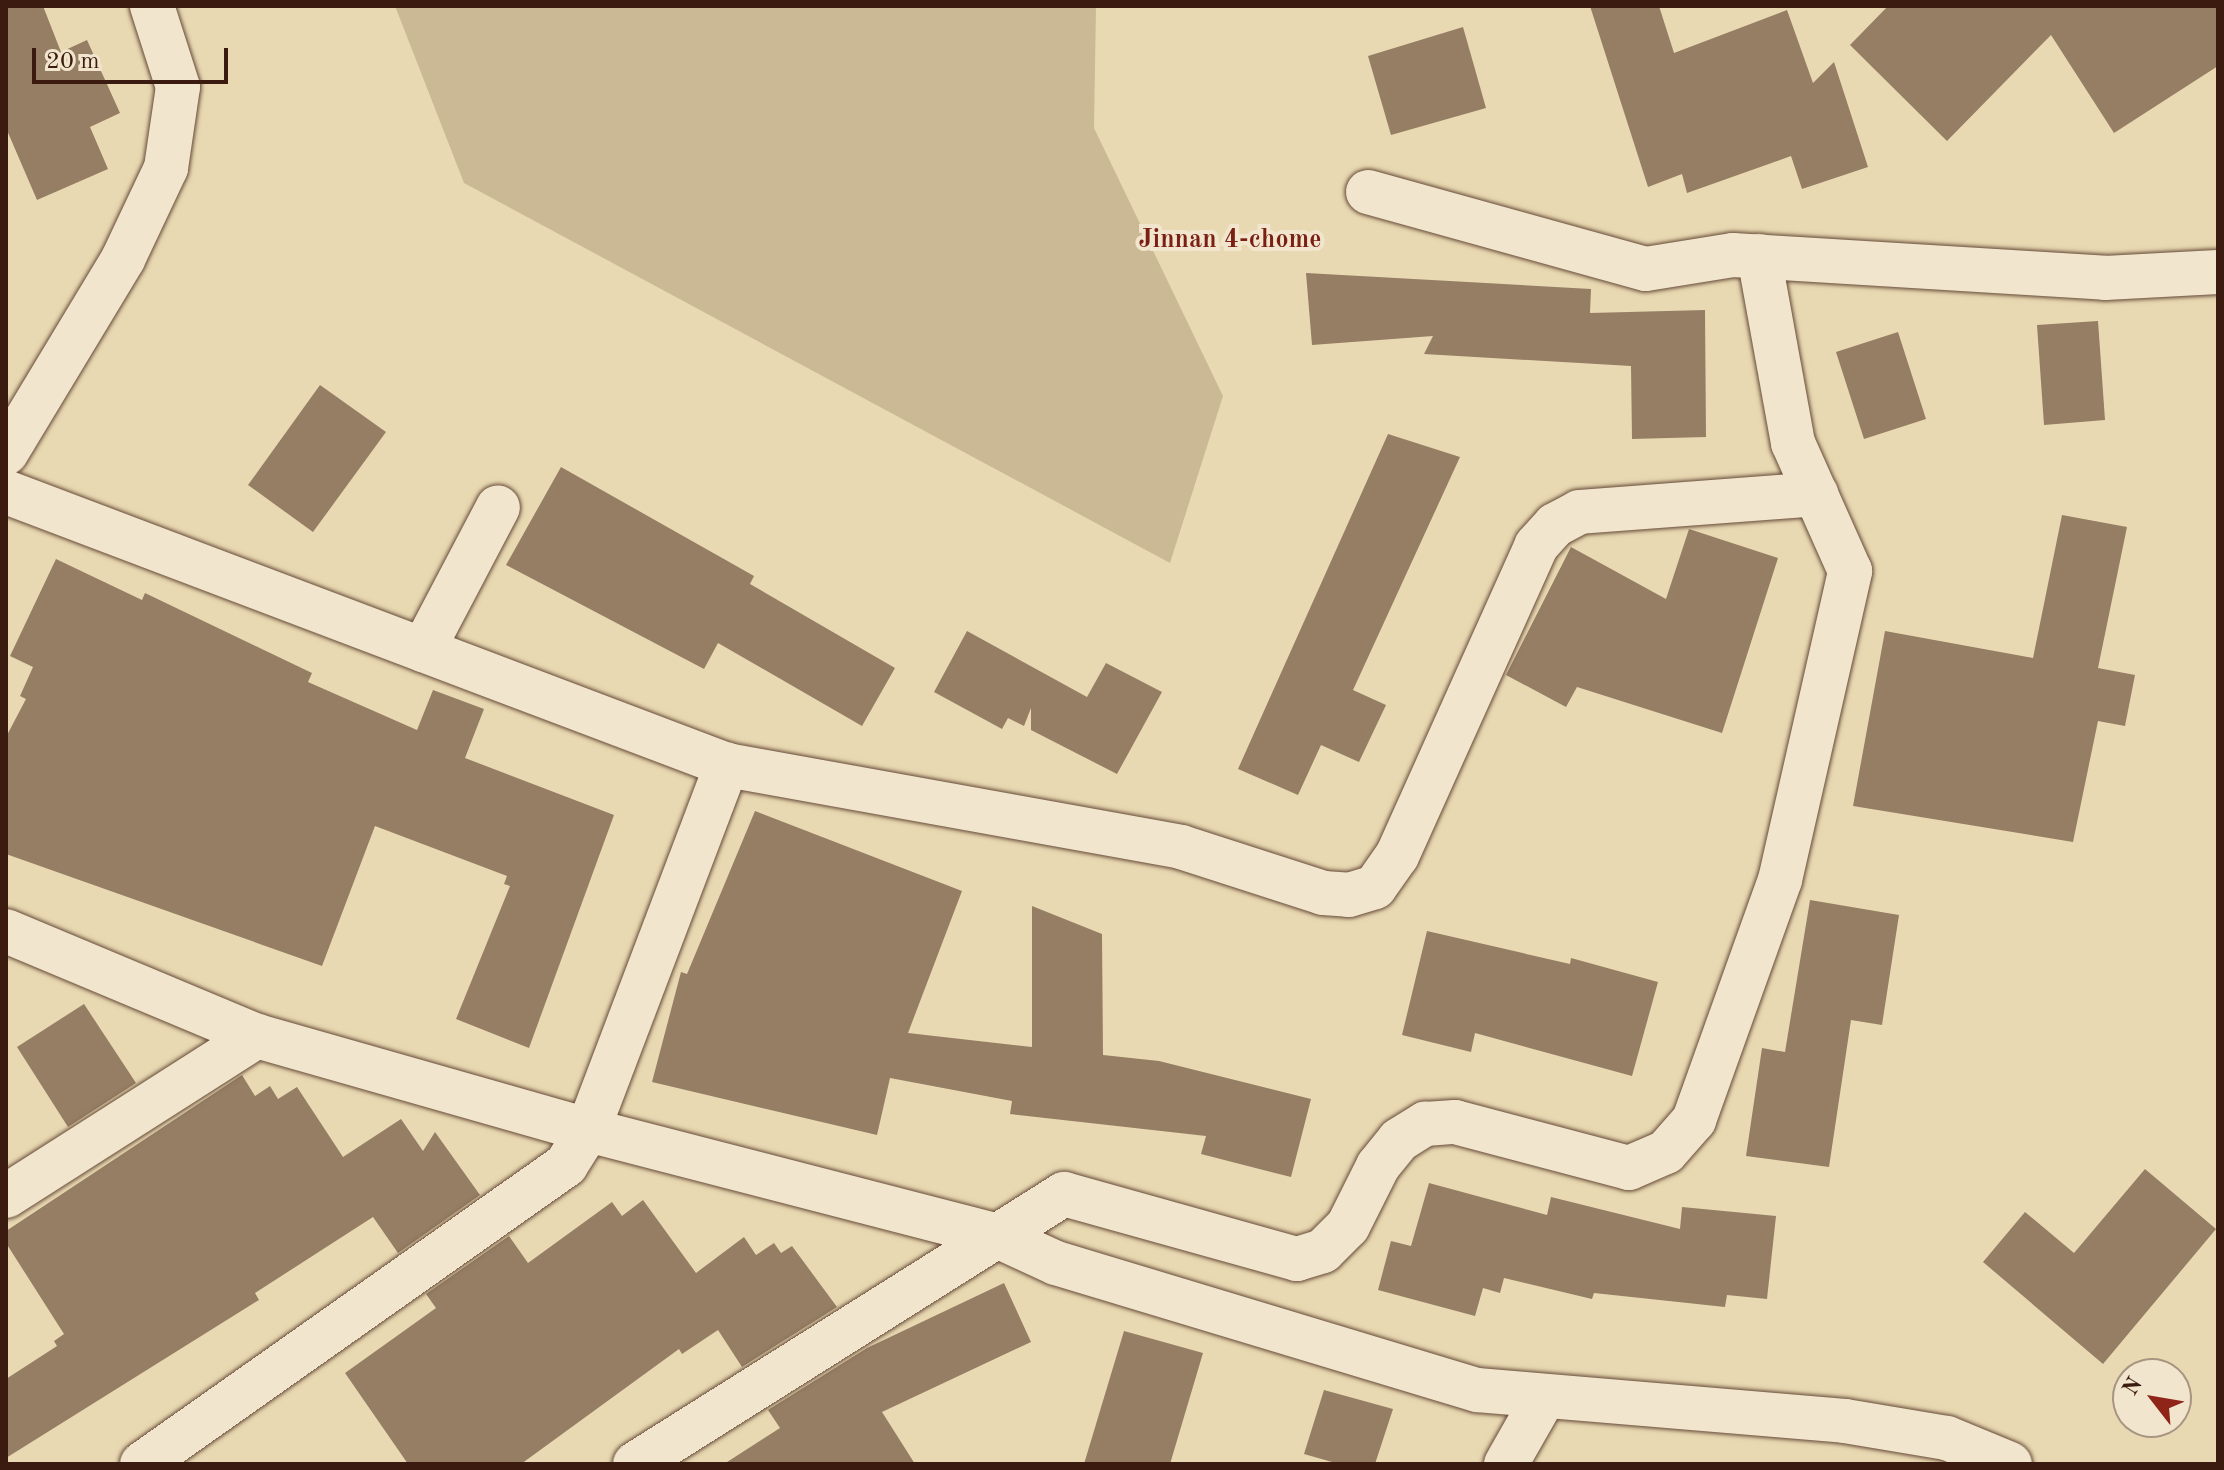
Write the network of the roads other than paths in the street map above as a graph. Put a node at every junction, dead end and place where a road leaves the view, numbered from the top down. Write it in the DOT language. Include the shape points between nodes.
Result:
graph roads {
  1 [pos="152,6"];
  2 [pos="1368,192"];
  3 [pos="1759,256"];
  4 [pos="2218,272"];
  5 [pos="6,453"];
  6 [pos="6,492"];
  7 [pos="1816,494"];
  8 [pos="498,507"];
  9 [pos="423,650"];
  10 [pos="727,765"];
  11 [pos="6,931"];
  12 [pos="257,1036"];
  13 [pos="588,1130"];
  14 [pos="6,1196"];
  15 [pos="995,1235"];
  16 [pos="1544,1397"];
  17 [pos="142,1464"];
  18 [pos="635,1464"];
  19 [pos="1506,1464"];
  20 [pos="2010,1464"];
  1 -- 5 [label="street" via="178,87 166,168 123,259"];
  2 -- 3 [label="street" via="1646,269"];
  3 -- 4 [label="street" via="2105,278"];
  3 -- 7 [label="street" via="1793,443"];
  6 -- 9 [label="street"];
  7 -- 10 [label="street" via="1579,512 1555,525 1536,546 1397,856 1375,887 1349,895 1323,893 1181,847"];
  7 -- 15 [label="street" via="1850,571 1832,654 1780,880 1694,1120 1666,1152 1629,1168 1455,1122 1425,1124 1399,1140 1378,1166 1348,1226 1323,1251 1297,1259 1064,1194"];
  8 -- 9 [label="street"];
  9 -- 10 [label="street"];
  10 -- 13 [label="street"];
  11 -- 12 [label="street"];
  12 -- 13 [label="street"];
  12 -- 14 [label="street"];
  13 -- 15 [label="street"];
  13 -- 17 [label="street" via="566,1165"];
  15 -- 16 [label="street" via="1056,1263 1477,1390"];
  15 -- 18 [label="street"];
  16 -- 19 [label="street"];
  16 -- 20 [label="street" via="1845,1421 1947,1438"];
}
